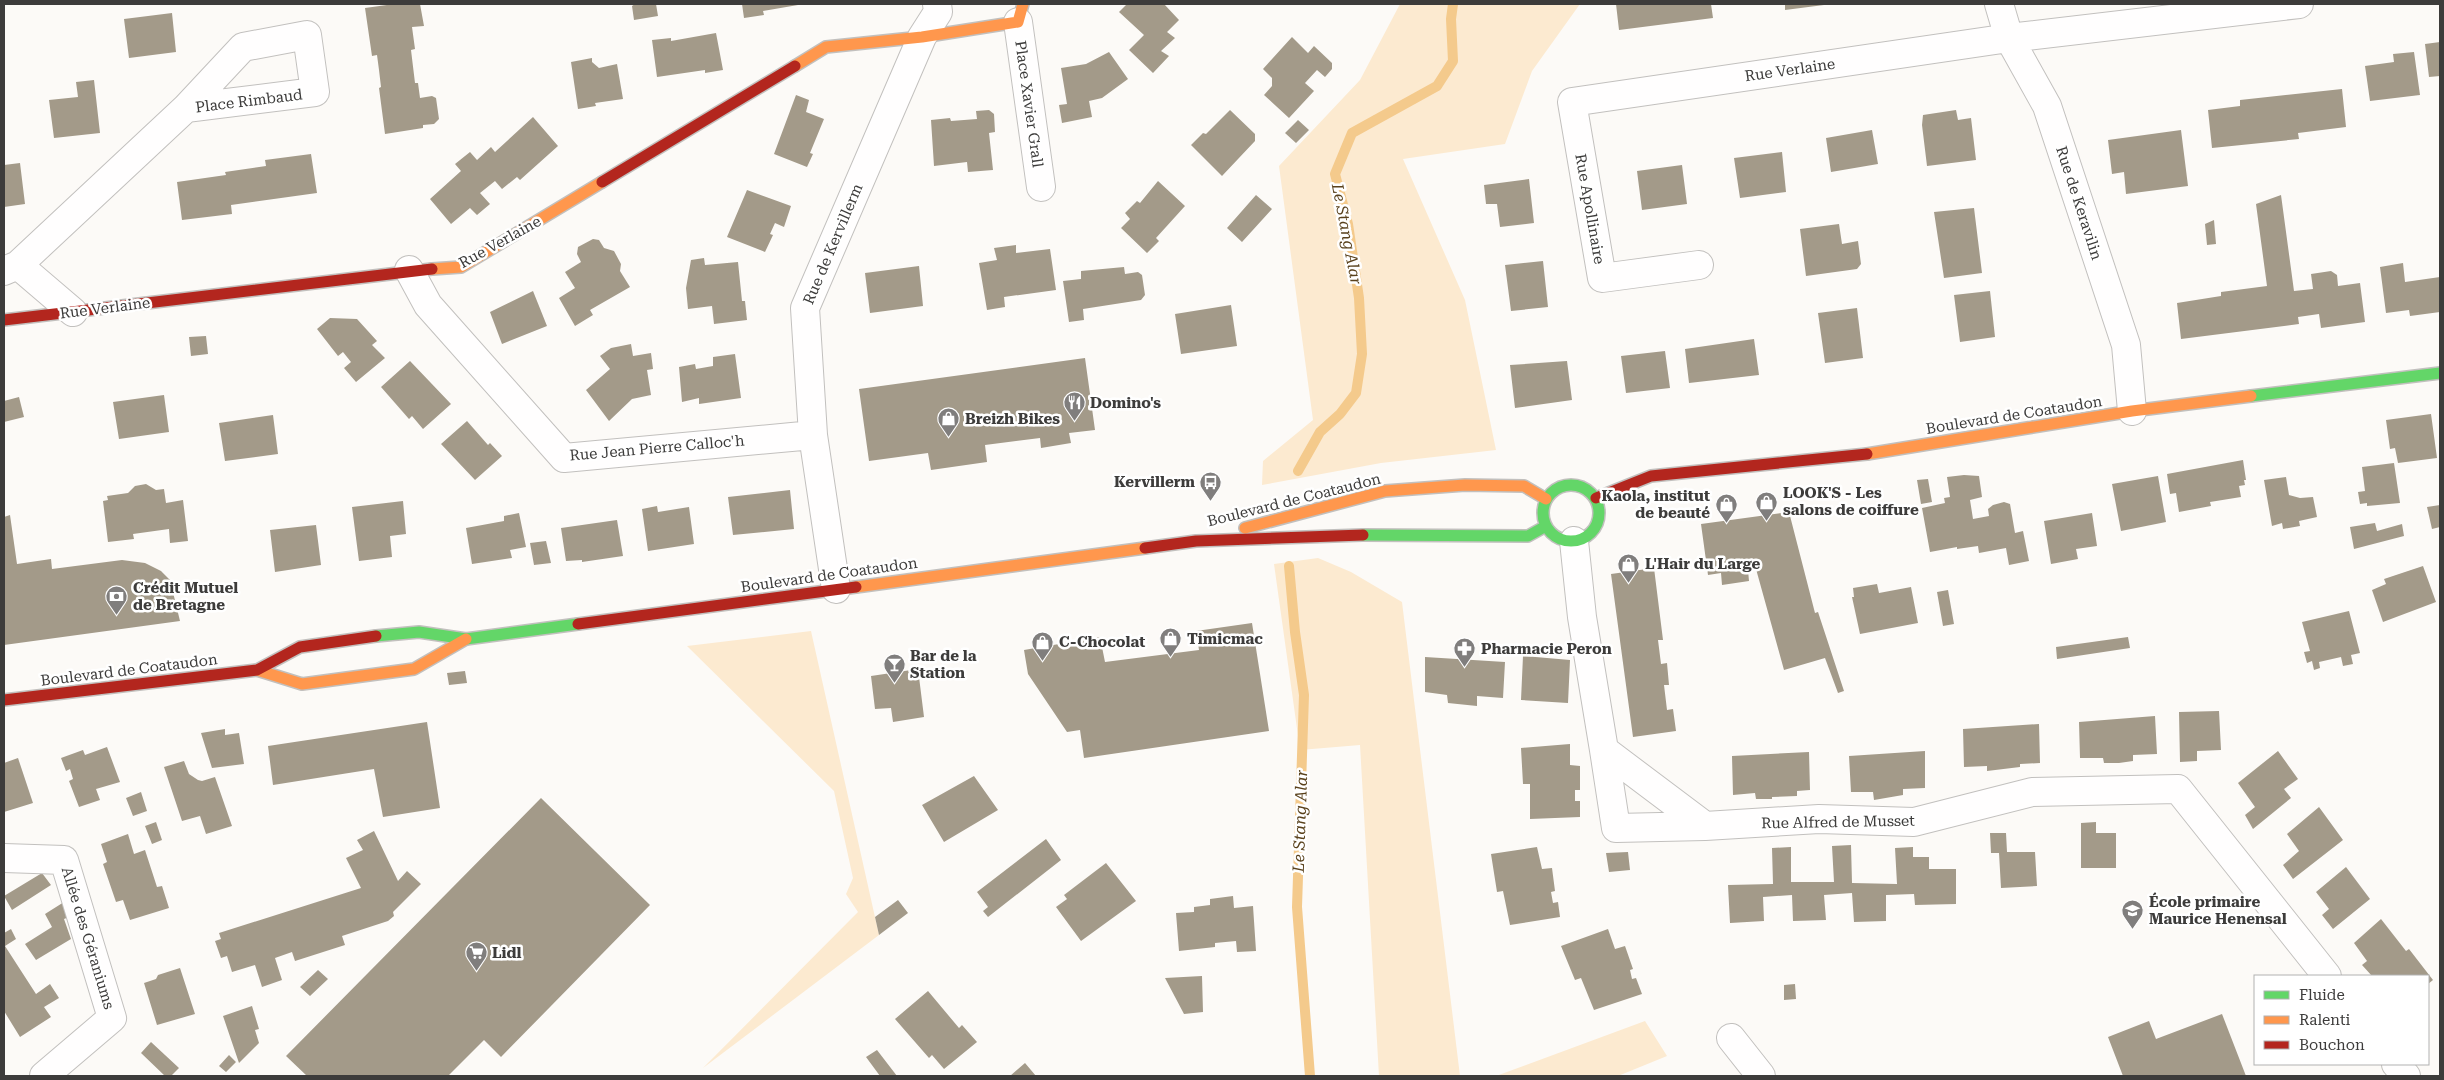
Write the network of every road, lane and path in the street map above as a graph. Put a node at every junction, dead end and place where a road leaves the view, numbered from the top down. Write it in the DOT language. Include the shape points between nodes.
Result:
graph roads {
  1 [pos="937,4"];
  2 [pos="1999,4"];
  3 [pos="2299,4"];
  4 [pos="1020,13"];
  5 [pos="922,37"];
  6 [pos="2009,38"];
  7 [pos="1572,102"];
  8 [pos="186,108"];
  9 [pos="1041,187"];
  10 [pos="1700,265"];
  11 [pos="11,268"];
  12 [pos="409,270"];
  13 [pos="73,312"];
  14 [pos="4,320"];
  15 [pos="2440,372"];
  16 [pos="2132,411"];
  17 [pos="813,434"];
  18 [pos="1596,498"];
  19 [pos="1546,499"];
  20 [pos="1546,526"];
  21 [pos="1196,541"];
  22 [pos="1574,541"];
  23 [pos="836,589"];
  24 [pos="466,639"];
  25 [pos="257,670"];
  26 [pos="4,700"];
  27 [pos="1604,750"];
  28 [pos="1705,826"];
  29 [pos="4,858"];
  30 [pos="2326,975"];
  31 [pos="1731,1038"];
  32 [pos="2397,1065"];
  33 [pos="44,1076"];
  34 [pos="1761,1076"];
  35 [pos="2406,1076"];
  1 -- 5 [label="street, Rue de Kervillerm" via="938,12"];
  2 -- 6 [label="street, Rue de Keravilin"];
  3 -- 6 [label="street, Rue Verlaine"];
  4 -- 5 [label="main road, Place Xavier Grall"];
  4 -- 9 [label="street, Place Xavier Grall"];
  5 -- 12 [label="main road, Rue Verlaine" via="826,47 461,267"];
  5 -- 17 [label="street, Rue de Kervillerm" via="805,308"];
  6 -- 7 [label="street, Rue Verlaine"];
  6 -- 16 [label="street, Rue de Keravilin" via="2048,106 2126,345"];
  7 -- 10 [label="street, Rue Apollinaire" via="1602,278"];
  8 -- 11 [label="street, Place Rimbaud"];
  11 -- 13 [label="street"];
  12 -- 13 [label="main road, Rue Verlaine"];
  12 -- 17 [label="street, Rue Jean Pierre Calloc'h" via="428,305 564,458"];
  13 -- 14 [label="main road, Rue Verlaine"];
  15 -- 16 [label="main road, Boulevard de Coataudon"];
  16 -- 18 [label="main road, Boulevard de Coataudon" via="1874,453 1651,476"];
  17 -- 23 [label="street, Rue de Kervillerm"];
  18 -- 19 [label="main road" via="1586,488 1572,484 1557,488"];
  18 -- 22 [label="main road" via="1598,522 1588,535"];
  19 -- 20 [label="main road" via="1543,517"];
  19 -- 21 [label="main road, Boulevard de Coataudon" via="1524,486 1465,485 1384,491"];
  20 -- 21 [label="main road, Boulevard de Coataudon" via="1528,536 1388,534"];
  20 -- 22 [label="main road" via="1558,538"];
  21 -- 23 [label="main road, Boulevard de Coataudon"];
  22 -- 27 [label="street, Rue Alfred de Musset" via="1582,617"];
  23 -- 24 [label="main road, Boulevard de Coataudon"];
  24 -- 25 [label="main road, Boulevard de Coataudon" via="418,632 377,635 300,647"];
  24 -- 25 [label="main road, Boulevard de Coataudon" via="414,669 302,684"];
  25 -- 26 [label="main road, Boulevard de Coataudon"];
  27 -- 28 [label="street"];
  27 -- 28 [label="street, Rue Alfred de Musset" via="1616,828"];
  28 -- 30 [label="street, Rue Alfred de Musset" via="1819,819 1914,822 2032,792 2178,789"];
  29 -- 33 [label="street, Allée des Géraniums" via="64,860 112,1018"];
  31 -- 34 [label="street"];
  32 -- 35 [label="street"];
}
